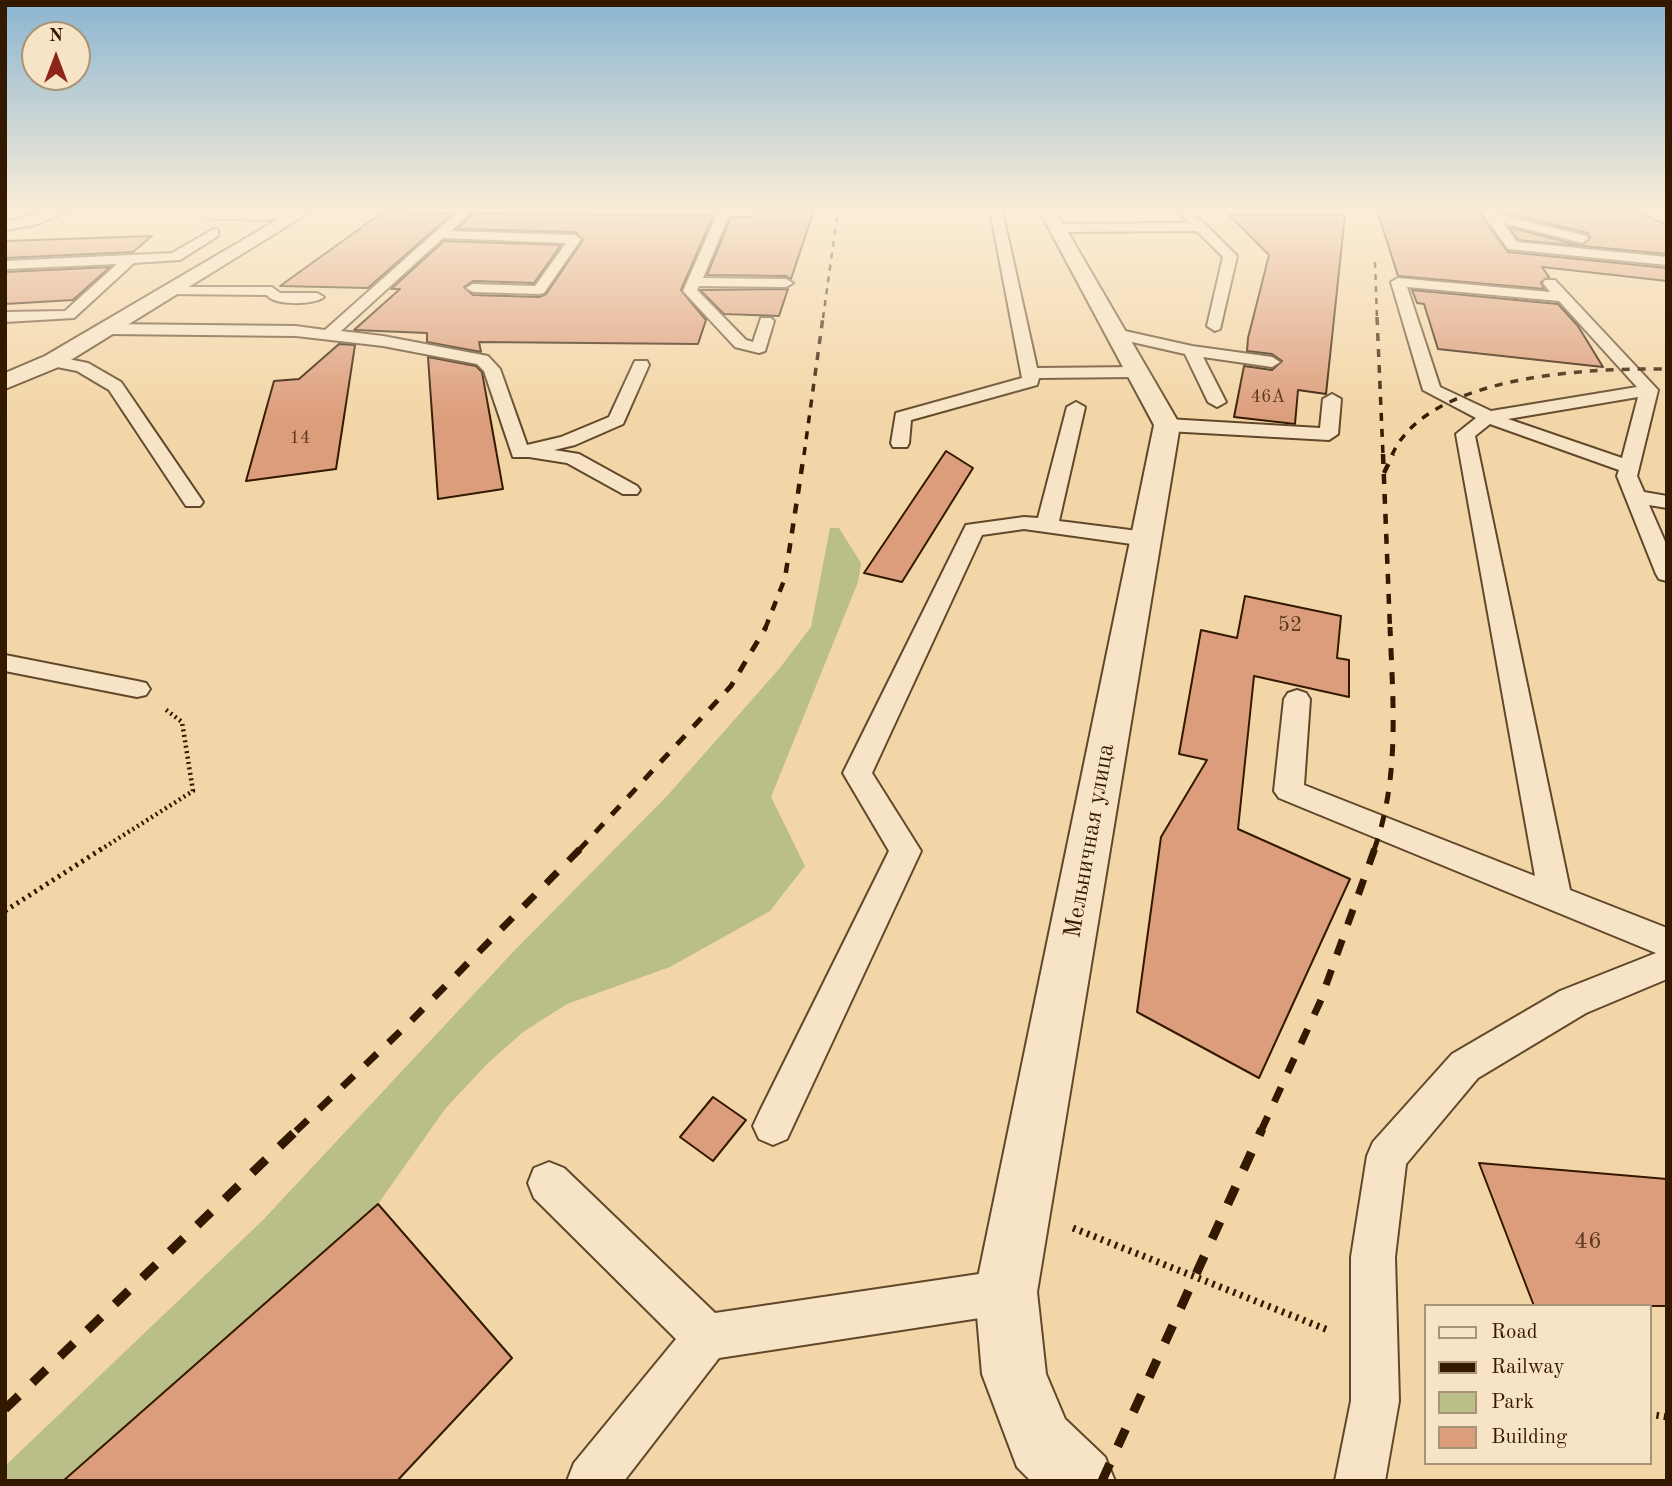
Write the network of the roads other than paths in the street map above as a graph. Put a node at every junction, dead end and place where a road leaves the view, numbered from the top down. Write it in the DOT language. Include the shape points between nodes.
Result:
graph roads {
  1 [pos="108,279"];
  2 [pos="188,279"];
  3 [pos="389,279"];
  4 [pos="546,279"];
  5 [pos="1010,279"];
  6 [pos="1086,279"];
  7 [pos="1225,279"];
  8 [pos="694,282"];
  9 [pos="1549,282"];
  10 [pos="786,283"];
  11 [pos="473,288"];
  12 [pos="170,290"];
  13 [pos="317,297"];
  14 [pos="1562,297"];
  15 [pos="5,317"];
  16 [pos="766,321"];
  17 [pos="1215,326"];
  18 [pos="107,329"];
  19 [pos="1116,334"];
  20 [pos="328,335"];
  21 [pos="1192,351"];
  22 [pos="53,361"];
  23 [pos="1272,362"];
  24 [pos="641,365"];
  25 [pos="1137,372"];
  26 [pos="1029,373"];
  27 [pos="5,382"];
  28 [pos="1648,390"];
  29 [pos="1332,399"];
  30 [pos="1217,402"];
  31 [pos="1076,407"];
  32 [pos="1488,417"];
  33 [pos="1167,425"];
  34 [pos="900,443"];
  35 [pos="520,453"];
  36 [pos="1629,467"];
  37 [pos="630,490"];
  38 [pos="1635,497"];
  39 [pos="193,502"];
  40 [pos="1667,502"];
  41 [pos="1047,526"];
  42 [pos="1146,539"];
  43 [pos="1667,574"];
  44 [pos="5,663"];
  45 [pos="137,690"];
  46 [pos="1297,699"];
  47 [pos="1555,898"];
  48 [pos="1667,943"];
  49 [pos="1667,964"];
  50 [pos="774,1126"];
  51 [pos="550,1183"];
  52 [pos="1006,1292"];
  53 [pos="707,1338"];
  54 [pos="592,1481"];
  55 [pos="1081,1481"];
  56 [pos="1360,1481"];
  1 -- 15 [label="lane" via="69,315"];
  2 -- 12 [label="street"];
  3 -- 20 [label="lane"];
  4 -- 11 [label="lane" via="538,290"];
  5 -- 26 [label="lane"];
  6 -- 19 [label="street"];
  7 -- 17 [label="lane"];
  8 -- 10 [label="lane"];
  8 -- 16 [label="lane" via="690,291 741,344 759,348"];
  9 -- 14 [label="lane"];
  12 -- 13 [label="lane" via="272,291 275,297"];
  12 -- 18 [label="street"];
  14 -- 28 [label="lane"];
  14 -- 32 [label="lane" via="1398,282 1432,390"];
  18 -- 20 [label="lane"];
  18 -- 22 [label="street"];
  19 -- 21 [label="lane"];
  19 -- 25 [label="street"];
  20 -- 35 [label="lane" via="482,360 492,369"];
  21 -- 23 [label="lane"];
  21 -- 30 [label="lane"];
  22 -- 27 [label="street"];
  22 -- 39 [label="lane" via="82,367 115,386"];
  24 -- 35 [label="lane" via="617,420 568,441"];
  25 -- 26 [label="lane"];
  25 -- 33 [label="street"];
  26 -- 34 [label="lane" via="1031,381 902,417"];
  28 -- 32 [label="lane"];
  28 -- 36 [label="lane"];
  29 -- 33 [label="lane" via="1329,434"];
  31 -- 41 [label="lane"];
  32 -- 36 [label="lane"];
  32 -- 47 [label="lane" via="1465,434"];
  33 -- 42 [label="street, Мельничная улица"];
  35 -- 37 [label="lane" via="572,458"];
  36 -- 38 [label="lane" via="1627,476"];
  38 -- 40 [label="lane"];
  38 -- 43 [label="lane"];
  41 -- 42 [label="lane"];
  41 -- 50 [label="lane" via="1024,523 974,530 857,773 905,851"];
  42 -- 52 [label="street, Мельничная улица"];
  44 -- 45 [label="lane"];
  46 -- 47 [label="lane" via="1289,790"];
  47 -- 48 [label="lane"];
  49 -- 56 [label="lane" via="1573,1002 1465,1066 1387,1156 1373,1256 1375,1401"];
  51 -- 53 [label="lane"];
  52 -- 53 [label="lane"];
  52 -- 55 [label="street, Мельничная улица" via="1014,1374 1041,1443"];
  53 -- 54 [label="lane"];
}
